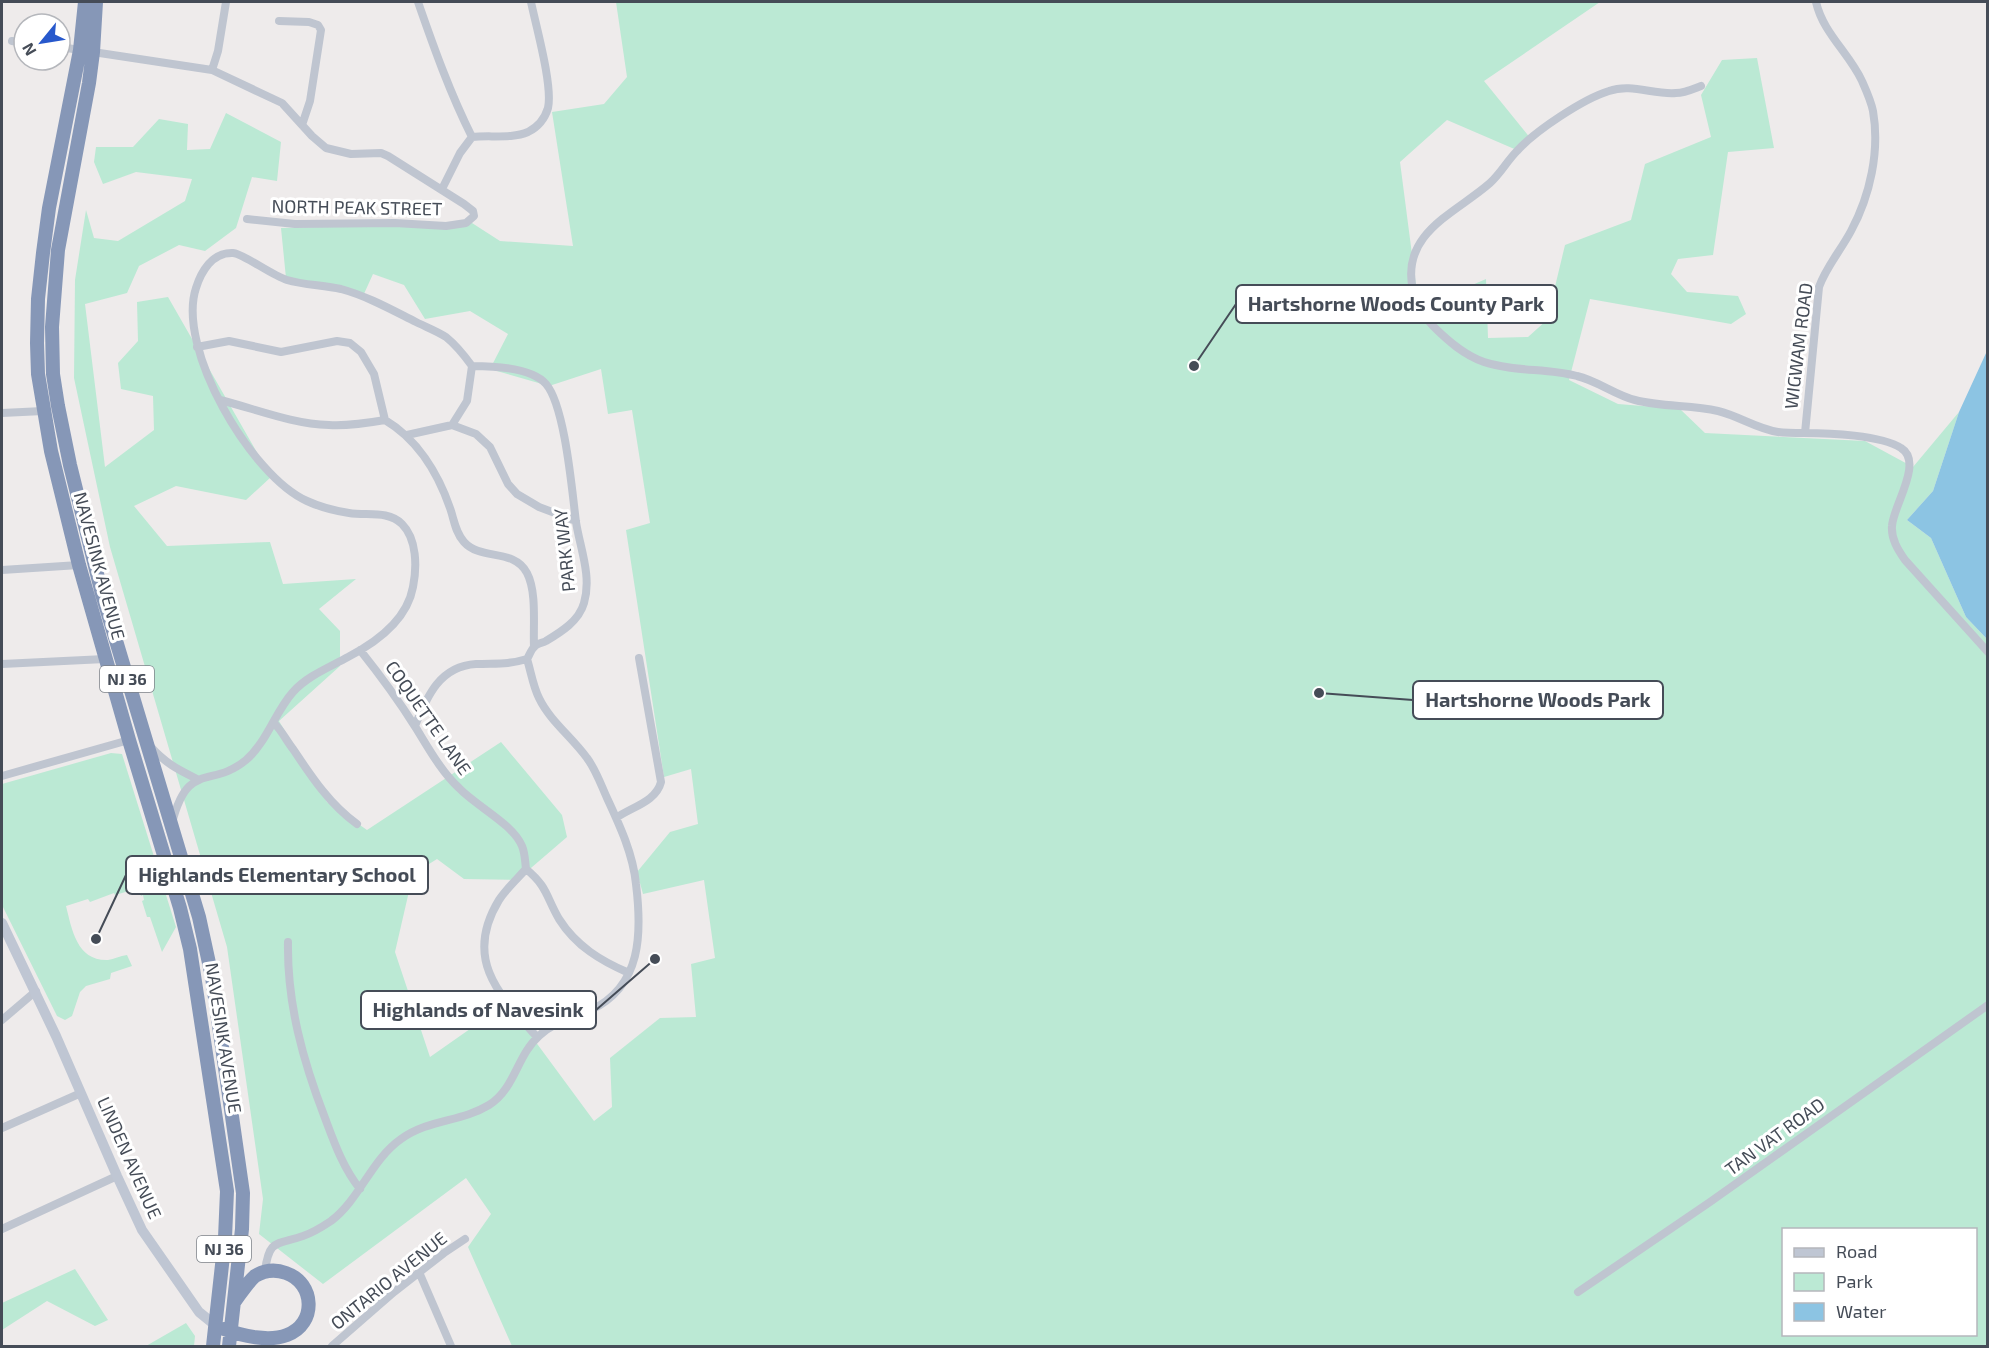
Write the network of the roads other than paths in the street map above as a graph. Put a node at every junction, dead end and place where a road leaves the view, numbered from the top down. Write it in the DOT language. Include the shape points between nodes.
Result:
graph roads {
  1 [pos="85,2"];
  2 [pos="96,2"];
  3 [pos="226,2"];
  4 [pos="418,2"];
  5 [pos="531,2"];
  6 [pos="1816,2"];
  7 [pos="279,21"];
  8 [pos="72,49"];
  9 [pos="87,51"];
  10 [pos="212,70"];
  11 [pos="1701,86"];
  12 [pos="302,125"];
  13 [pos="472,137"];
  14 [pos="442,189"];
  15 [pos="247,219"];
  16 [pos="198,346"];
  17 [pos="471,366"];
  18 [pos="220,400"];
  19 [pos="43,411"];
  20 [pos="2,413"];
  21 [pos="385,420"];
  22 [pos="453,425"];
  23 [pos="1805,433"];
  24 [pos="407,435"];
  25 [pos="576,521"];
  26 [pos="79,565"];
  27 [pos="2,570"];
  28 [pos="534,644"];
  29 [pos="360,650"];
  30 [pos="1988,652"];
  31 [pos="639,658"];
  32 [pos="105,659"];
  33 [pos="527,659"];
  34 [pos="2,664"];
  35 [pos="274,723"];
  36 [pos="415,726"];
  37 [pos="144,738"];
  38 [pos="129,740"];
  39 [pos="2,776"];
  40 [pos="197,779"];
  41 [pos="616,818"];
  42 [pos="357,825"];
  43 [pos="171,827"];
  44 [pos="526,869"];
  45 [pos="2,922"];
  46 [pos="288,942"];
  47 [pos="629,973"];
  48 [pos="36,991"];
  49 [pos="1988,1005"];
  50 [pos="2,1020"];
  51 [pos="537,1037"];
  52 [pos="81,1093"];
  53 [pos="2,1128"];
  54 [pos="117,1176"];
  55 [pos="360,1189"];
  56 [pos="2,1229"];
  57 [pos="465,1239"];
  58 [pos="265,1271"];
  59 [pos="419,1272"];
  60 [pos="1578,1292"];
  61 [pos="234,1303"];
  62 [pos="215,1325"];
  63 [pos="230,1331"];
  64 [pos="342,1344"];
  65 [pos="213,1347"];
  66 [pos="229,1347"];
  67 [pos="332,1347"];
  68 [pos="451,1347"];
  1 -- 9 [label="highway, NAVESINK AVENUE / NJ 36"];
  2 -- 9 [label="highway, NAVESINK AVENUE / NJ 36"];
  3 -- 10 [label="street"];
  4 -- 13 [label="street"];
  5 -- 13 [label="street" via="547,79 547,109 539,124 526,133"];
  6 -- 23 [label="street, WIGWAM ROAD" via="1825,24 1862,80 1873,112 1875,140 1863,206 1819,287"];
  7 -- 12 [label="street" via="309,22 321,30 310,101"];
  8 -- 9 [label="street"];
  9 -- 10 [label="street"];
  9 -- 19 [label="highway, NAVESINK AVENUE / NJ 36" via="49,208 43,253 37,343"];
  9 -- 37 [label="highway, NAVESINK AVENUE / NJ 36" via="58,250 53,374 88,541"];
  10 -- 12 [label="street" via="278,101"];
  11 -- 23 [label="street" via="1673,94 1610,90 1572,110 1517,151 1491,182 1446,215 1419,244 1410,278 1418,305 1431,325 1456,347 1484,362 1575,375 1652,404 1710,409 1767,430"];
  12 -- 14 [label="street" via="326,148 351,154 381,153"];
  13 -- 14 [label="street"];
  14 -- 15 [label="street, NORTH PEAK STREET" via="473,211 474,216 459,225 423,226 314,225"];
  16 -- 17 [label="street" via="191,311 195,289 212,260 235,253 284,279 358,295 445,337"];
  16 -- 18 [label="street"];
  16 -- 21 [label="street" via="229,341 281,352 337,341 350,343 361,352 374,374"];
  17 -- 22 [label="street" via="467,401"];
  17 -- 25 [label="street, PARK WAY" via="514,369 545,383 562,426"];
  18 -- 21 [label="street" via="312,424 332,426"];
  18 -- 29 [label="street" via="256,457 287,489 333,510 390,516 406,528 414,550 413,588 404,611 393,625"];
  19 -- 20 [label="street"];
  19 -- 26 [label="highway, NAVESINK AVENUE / NJ 36"];
  21 -- 24 [label="street"];
  22 -- 24 [label="street"];
  22 -- 25 [label="street" via="487,442 517,494 538,507"];
  23 -- 30 [label="street" via="1871,438 1893,444 1908,455 1910,469 1892,525 1895,543 1905,560"];
  24 -- 28 [label="street" via="437,478 466,544 476,551 509,558 527,573 532,591"];
  25 -- 28 [label="street, PARK WAY" via="586,572 584,603 569,625"];
  26 -- 27 [label="street"];
  26 -- 32 [label="highway, NAVESINK AVENUE / NJ 36"];
  28 -- 33 [label="street"];
  29 -- 35 [label="street" via="291,693"];
  29 -- 36 [label="street, COQUETTE LANE"];
  31 -- 41 [label="street" via="661,782 650,798"];
  32 -- 34 [label="street"];
  32 -- 38 [label="highway, NAVESINK AVENUE / NJ 36"];
  33 -- 36 [label="street" via="505,665 476,664 449,673 434,685"];
  33 -- 41 [label="street" via="542,705 587,758"];
  35 -- 40 [label="street" via="243,762"];
  35 -- 42 [label="street" via="327,796"];
  36 -- 44 [label="street, COQUETTE LANE" via="451,780 516,836"];
  37 -- 40 [label="street" via="162,759"];
  37 -- 43 [label="highway, NAVESINK AVENUE / NJ 36"];
  38 -- 39 [label="street"];
  38 -- 62 [label="highway, NAVESINK AVENUE / NJ 36" via="185,925 208,1055 227,1201"];
  40 -- 43 [label="street" via="184,791"];
  41 -- 47 [label="street" via="636,884 638,944"];
  43 -- 61 [label="highway, NAVESINK AVENUE / NJ 36" via="208,957 241,1177 242,1229"];
  44 -- 47 [label="street" via="545,889 575,940 598,958"];
  44 -- 51 [label="street" via="493,910 485,955 497,990"];
  45 -- 48 [label="street, LINDEN AVENUE"];
  46 -- 55 [label="street" via="289,981 300,1047 335,1146"];
  47 -- 51 [label="street" via="608,1001 557,1023"];
  48 -- 50 [label="street"];
  48 -- 52 [label="street, LINDEN AVENUE"];
  49 -- 60 [label="street, TAN VAT ROAD"];
  51 -- 55 [label="street" via="511,1083 494,1102 476,1112 424,1126 402,1138 385,1153"];
  52 -- 53 [label="street"];
  52 -- 54 [label="street, LINDEN AVENUE"];
  54 -- 56 [label="street"];
  54 -- 62 [label="street, LINDEN AVENUE" via="142,1230 196,1307"];
  55 -- 58 [label="street" via="331,1220 310,1233 272,1247"];
  57 -- 59 [label="street, ONTARIO AVENUE"];
  58 -- 61 [label="highway" via="252,1279"];
  58 -- 63 [label="highway" via="282,1272 302,1283 309,1297 307,1317 299,1328 284,1336 249,1336"];
  59 -- 64 [label="street, ONTARIO AVENUE"];
  59 -- 68 [label="street"];
  61 -- 63 [label="highway, NJ 36"];
  62 -- 63 [label="highway"];
  62 -- 65 [label="highway, NAVESINK AVENUE / NJ 36"];
  63 -- 66 [label="highway, NJ 36"];
  64 -- 67 [label="street, ONTARIO AVENUE"];
}
